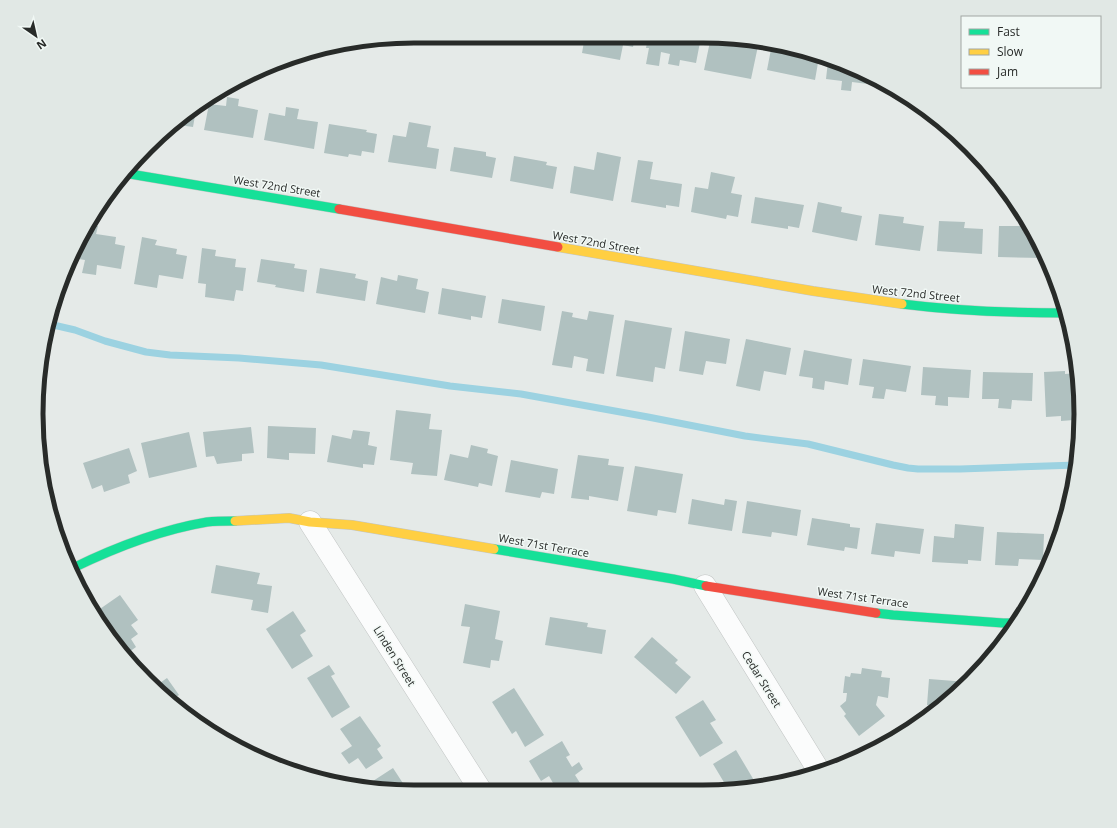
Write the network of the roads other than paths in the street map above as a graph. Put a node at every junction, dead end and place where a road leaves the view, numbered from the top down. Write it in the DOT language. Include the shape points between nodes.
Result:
graph roads {
  1 [pos="131,174"];
  2 [pos="1059,312"];
  3 [pos="310,522"];
  4 [pos="76,567"];
  5 [pos="705,586"];
  6 [pos="1009,623"];
  7 [pos="816,767"];
  8 [pos="477,785"];
  1 -- 2 [label="street, West 72nd Street" via="858,299 981,312"];
  3 -- 4 [label="street, West 71st Terrace" via="289,518 209,522 172,529 137,540"];
  3 -- 5 [label="street, West 71st Terrace" via="352,525"];
  3 -- 8 [label="street, Linden Street"];
  5 -- 6 [label="street, West 71st Terrace" via="886,614"];
  5 -- 7 [label="street, Cedar Street"];
}
